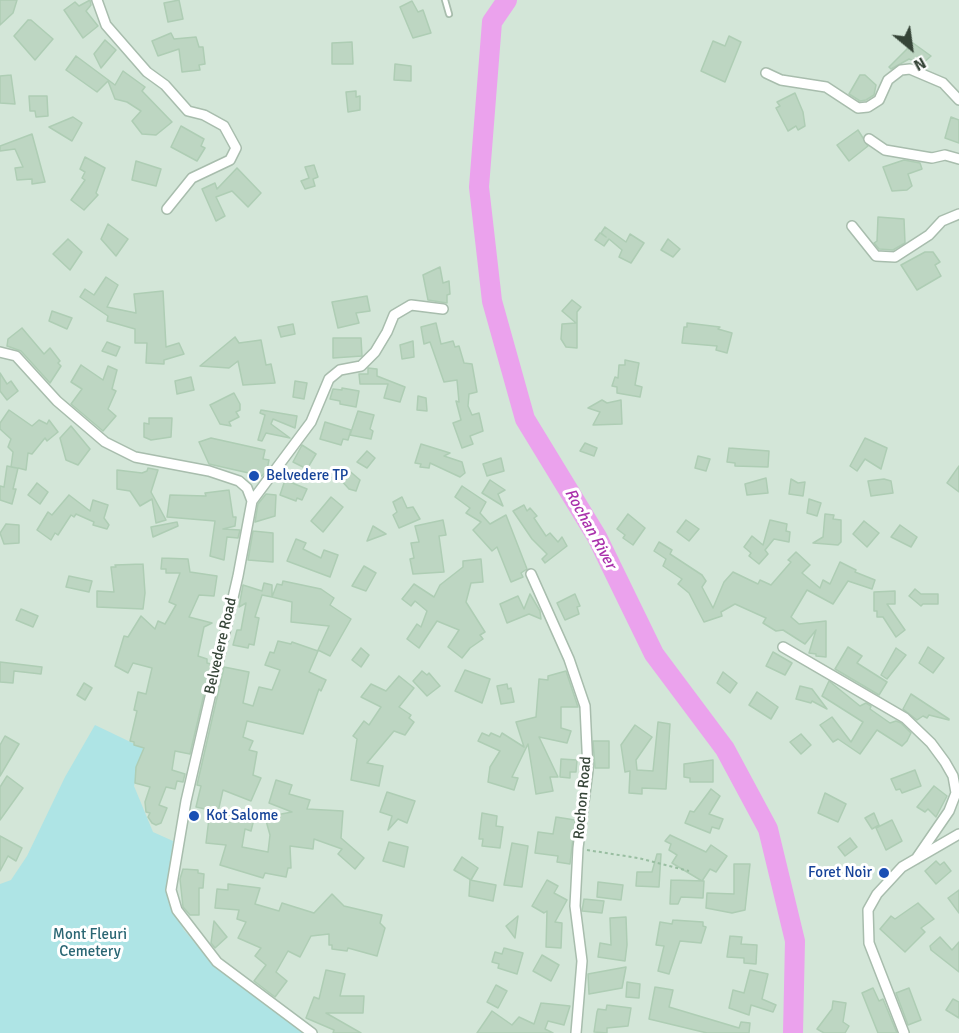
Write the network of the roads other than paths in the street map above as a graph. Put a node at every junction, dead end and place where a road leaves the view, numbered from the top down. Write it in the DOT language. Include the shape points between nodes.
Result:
graph roads {
  1 [pos="97,0"];
  2 [pos="445,0"];
  3 [pos="449,14"];
  4 [pos="766,72"];
  5 [pos="959,100"];
  6 [pos="869,139"];
  7 [pos="959,159"];
  8 [pos="167,209"];
  9 [pos="959,214"];
  10 [pos="852,226"];
  11 [pos="443,309"];
  12 [pos="0,352"];
  13 [pos="252,501"];
  14 [pos="531,574"];
  15 [pos="783,647"];
  16 [pos="959,834"];
  17 [pos="916,859"];
  18 [pos="312,1033"];
  19 [pos="578,1033"];
  20 [pos="905,1033"];
  1 -- 8 [label="street" via="106,25 147,72 188,111 224,126 236,148 230,160 192,178"];
  2 -- 3 [label="lane"];
  4 -- 5 [label="street" via="781,80 826,87 858,108 879,100 888,80 901,70 910,69 943,83"];
  6 -- 7 [label="street" via="885,150"];
  9 -- 10 [label="street" via="942,221 924,239 895,257 876,256"];
  11 -- 13 [label="street" via="411,305 394,315 375,352 361,366 340,370 329,379 310,422"];
  12 -- 13 [label="street" via="16,356 57,401 105,442 135,457 239,481"];
  13 -- 18 [label="street, Belvedere Road" via="186,801 171,890 177,910 217,962"];
  14 -- 19 [label="street, Rochon Road" via="585,706 588,770 575,906 582,962"];
  15 -- 17 [label="street" via="905,718 945,762 956,793 949,811"];
  16 -- 17 [label="street"];
  17 -- 20 [label="street" via="902,867 877,894 868,910 867,923 869,943"];
}
